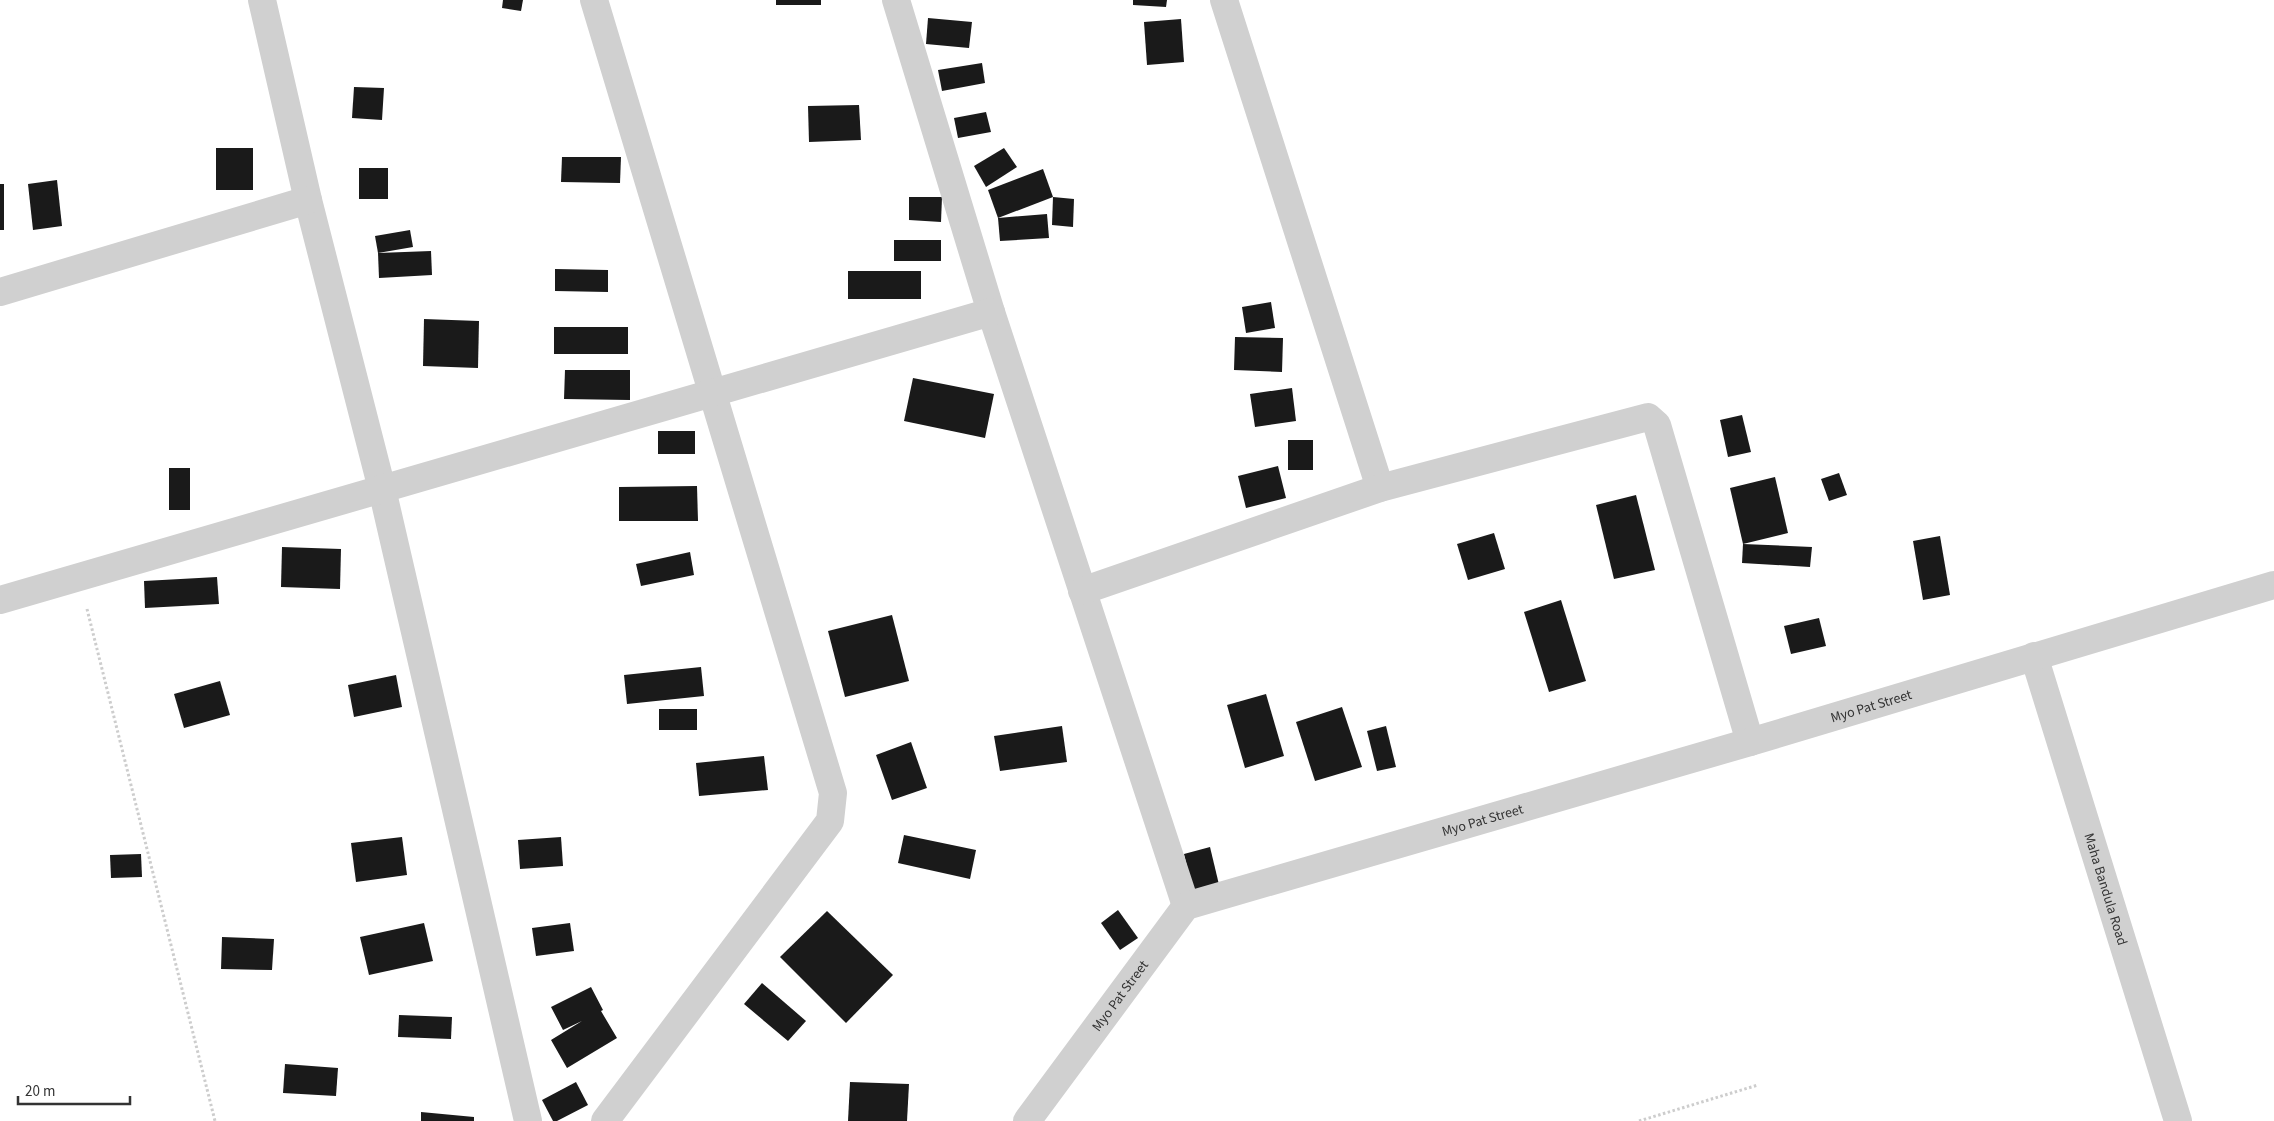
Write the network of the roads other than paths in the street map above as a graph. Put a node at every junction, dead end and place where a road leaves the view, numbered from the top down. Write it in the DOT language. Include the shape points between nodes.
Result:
graph roads {
  1 [pos="262,0"];
  2 [pos="594,0"];
  3 [pos="896,0"];
  4 [pos="1224,0"];
  5 [pos="308,200"];
  6 [pos="0,292"];
  7 [pos="990,312"];
  8 [pos="711,393"];
  9 [pos="1380,488"];
  10 [pos="382,489"];
  11 [pos="2274,585"];
  12 [pos="1082,591"];
  13 [pos="0,600"];
  14 [pos="2034,656"];
  15 [pos="1750,742"];
  16 [pos="1186,906"];
  17 [pos="528,1121"];
  18 [pos="605,1121"];
  19 [pos="1027,1121"];
  20 [pos="2178,1121"];
  1 -- 5 [label="street"];
  2 -- 8 [label="street"];
  3 -- 7 [label="street"];
  4 -- 9 [label="street"];
  5 -- 6 [label="street"];
  5 -- 10 [label="street"];
  7 -- 8 [label="street"];
  7 -- 12 [label="street"];
  8 -- 10 [label="street"];
  8 -- 18 [label="street" via="832,793 830,821"];
  9 -- 12 [label="street"];
  9 -- 15 [label="street" via="1648,418 1653,420"];
  10 -- 13 [label="street"];
  10 -- 17 [label="street"];
  11 -- 14 [label="street, Myo Pat Street"];
  12 -- 16 [label="street"];
  14 -- 15 [label="street, Myo Pat Street"];
  14 -- 20 [label="street, Maha Bandula Road"];
  15 -- 16 [label="street, Myo Pat Street"];
  16 -- 19 [label="street, Myo Pat Street"];
}
